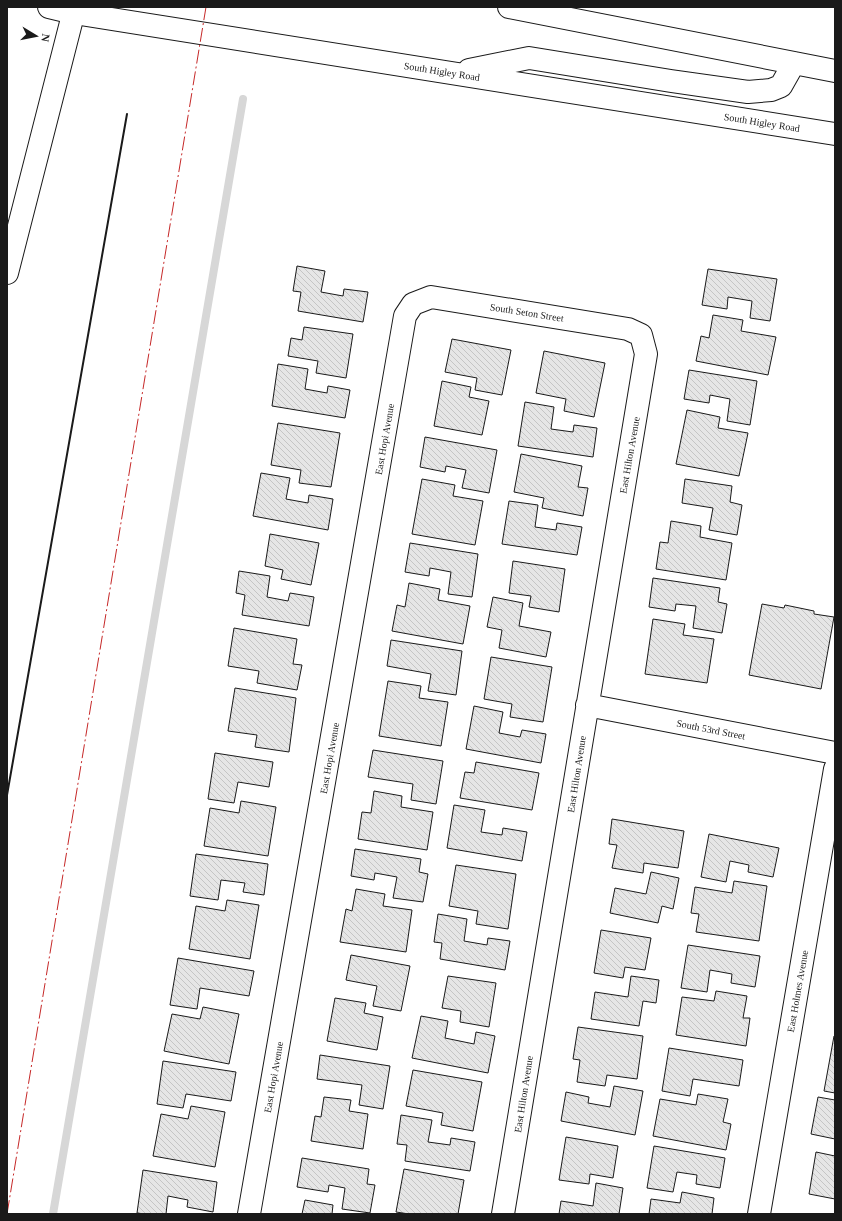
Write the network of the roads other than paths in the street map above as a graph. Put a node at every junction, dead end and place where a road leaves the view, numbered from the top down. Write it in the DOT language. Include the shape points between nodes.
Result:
graph roads {
  1 [pos="49,7"];
  2 [pos="509,7"];
  3 [pos="75,10"];
  4 [pos="794,63"];
  5 [pos="835,71"];
  6 [pos="454,73"];
  7 [pos="835,134"];
  8 [pos="7,273"];
  9 [pos="413,304"];
  10 [pos="641,335"];
  11 [pos="587,705"];
  12 [pos="835,753"];
  13 [pos="835,768"];
  14 [pos="249,1214"];
  15 [pos="503,1214"];
  16 [pos="759,1214"];
  1 -- 3 [label="main road, South Higley Road"];
  2 -- 4 [label="main road"];
  3 -- 6 [label="main road, South Higley Road"];
  3 -- 8 [label="main road"];
  4 -- 5 [label="main road"];
  4 -- 6 [label="main road" via="780,86 771,90 748,92 529,58"];
  6 -- 7 [label="main road, South Higley Road"];
  9 -- 10 [label="main road, South Seton Street" via="431,297 628,329"];
  9 -- 14 [label="main road, East Hopi Avenue" via="405,316"];
  10 -- 11 [label="main road, East Hilton Avenue" via="646,354"];
  11 -- 12 [label="main road, South 53rd Street"];
  11 -- 15 [label="main road, East Hilton Avenue"];
  13 -- 16 [label="main road, East Holmes Avenue"];
}
